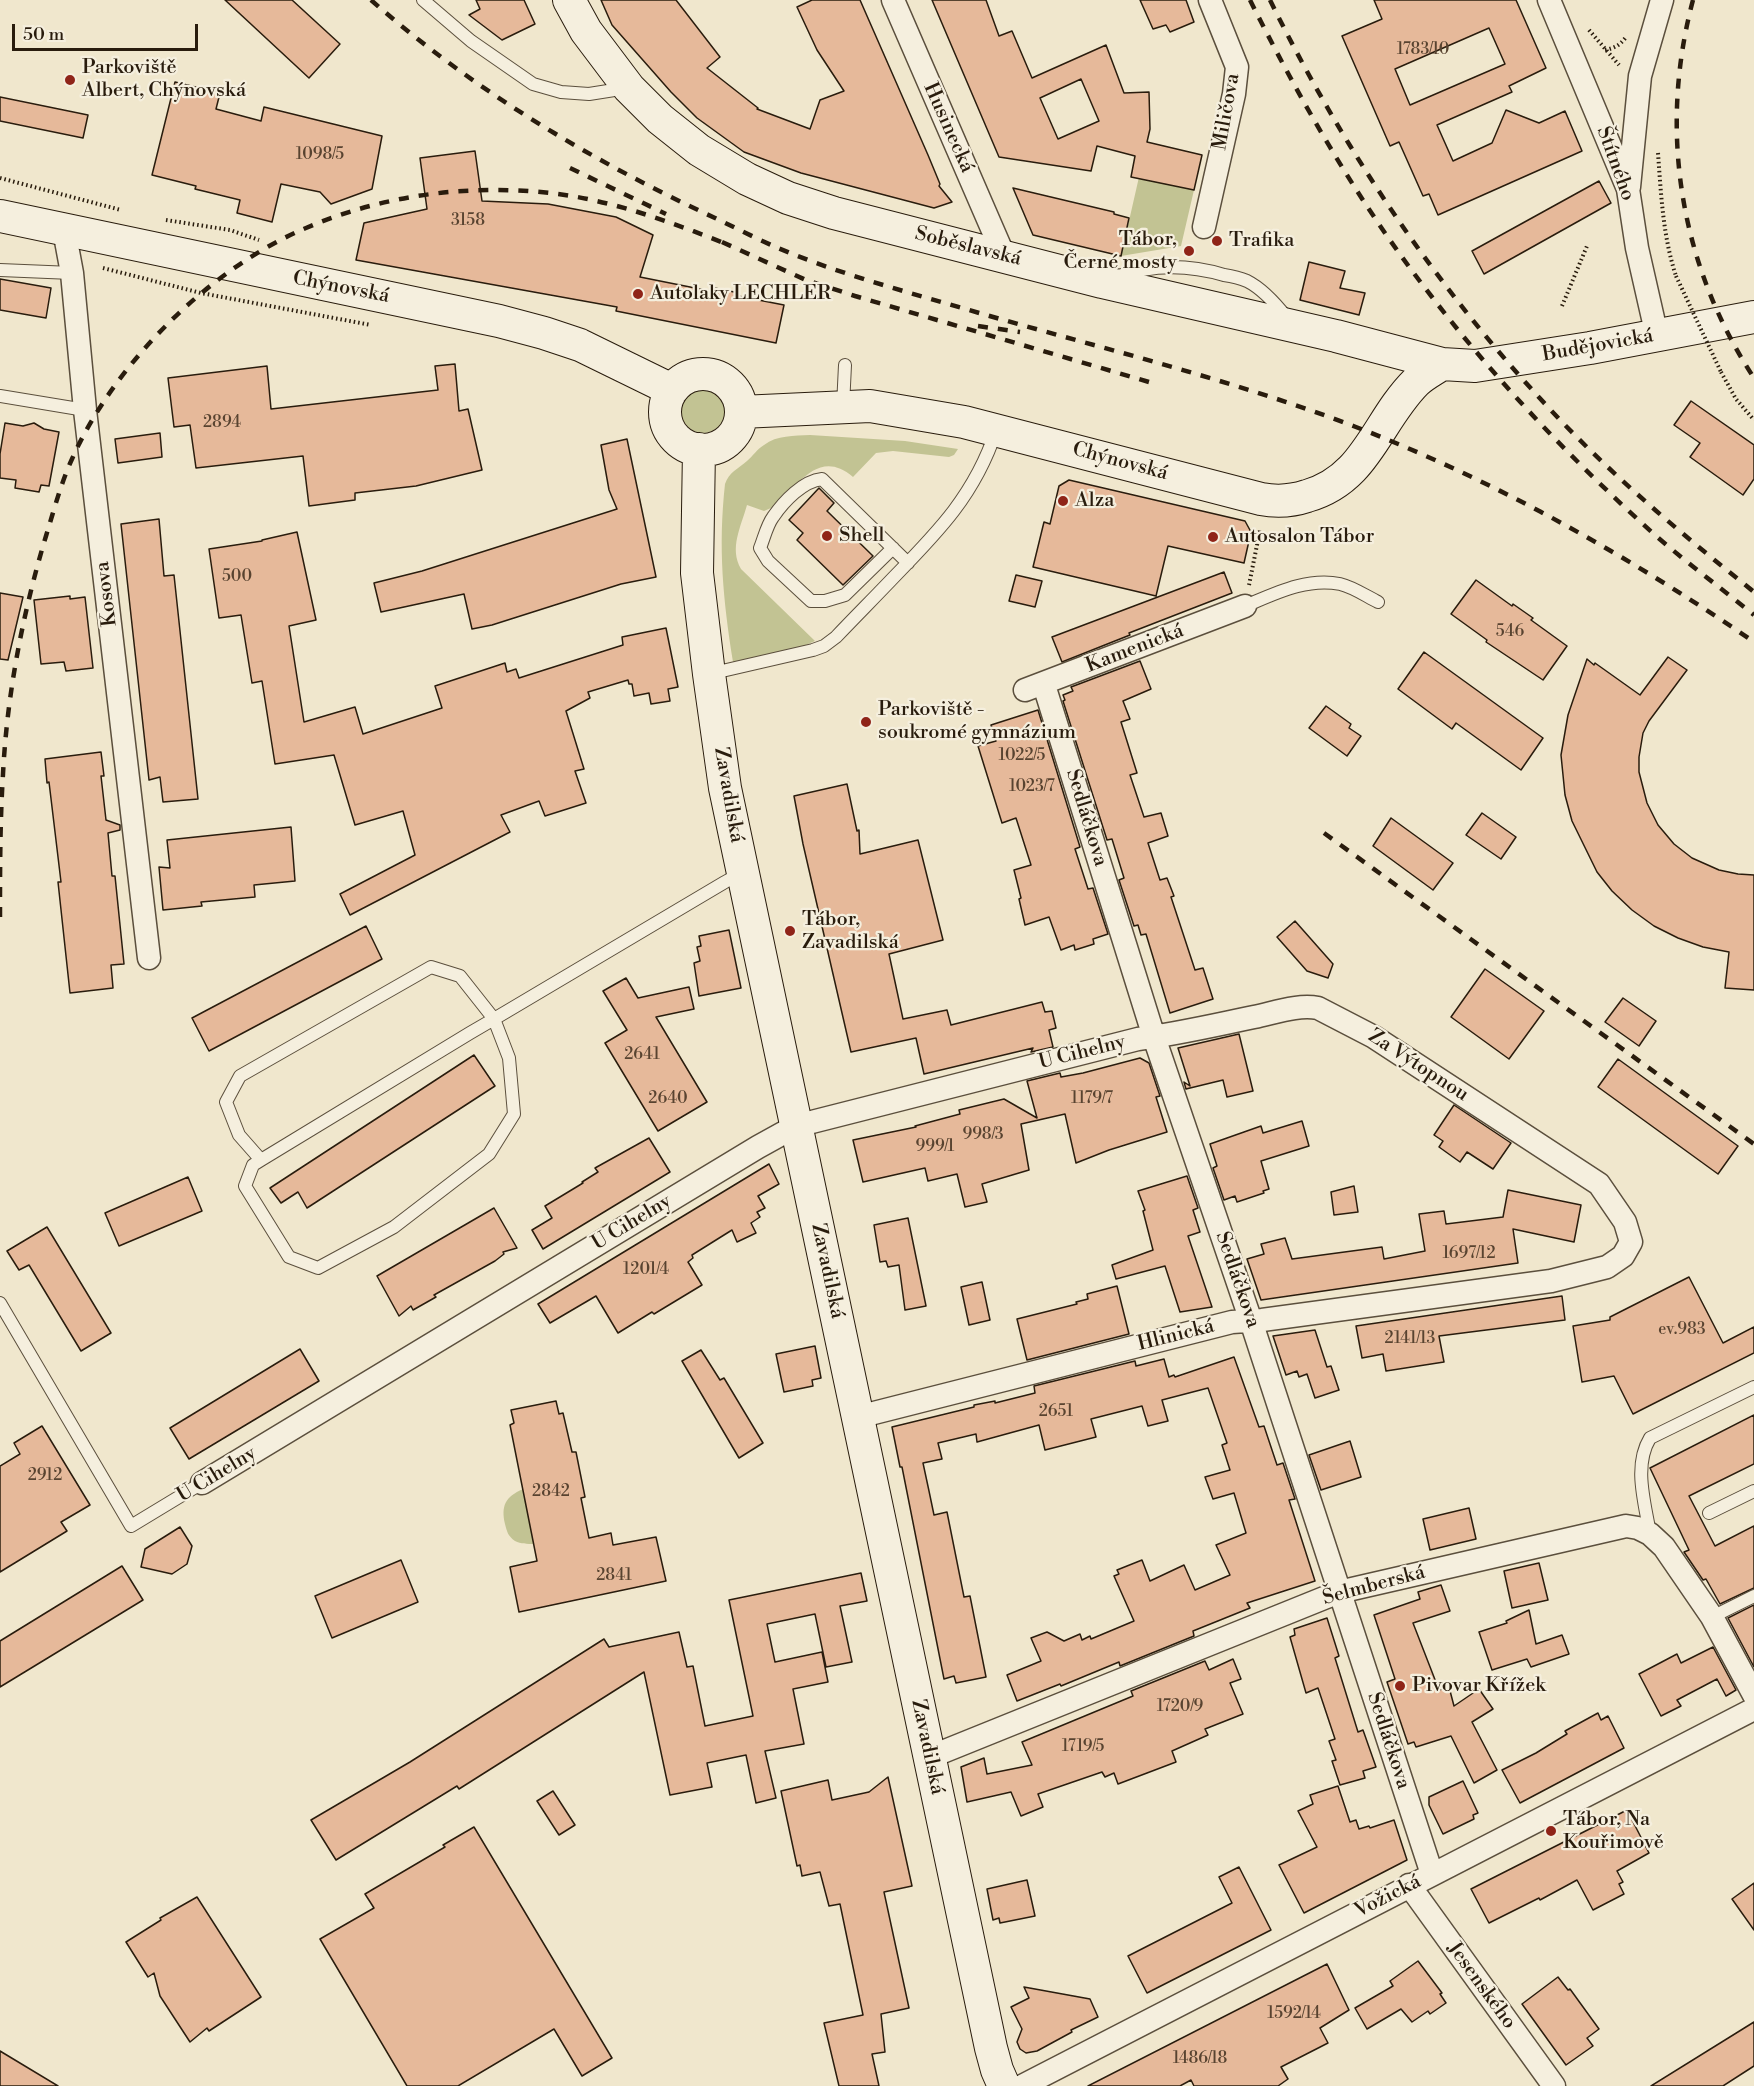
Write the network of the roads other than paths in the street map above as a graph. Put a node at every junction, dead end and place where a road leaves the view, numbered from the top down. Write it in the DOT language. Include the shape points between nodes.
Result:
graph roads {
  1 [pos="423,0"];
  2 [pos="569,0"];
  3 [pos="893,0"];
  4 [pos="1209,0"];
  5 [pos="1549,0"];
  6 [pos="1662,0"];
  7 [pos="628,88"];
  8 [pos="1628,189"];
  9 [pos="0,216"];
  10 [pos="1204,227"];
  11 [pos="64,230"];
  12 [pos="1004,256"];
  13 [pos="0,270"];
  14 [pos="72,273"];
  15 [pos="1754,317"];
  16 [pos="1657,336"];
  17 [pos="1442,364"];
  18 [pos="845,365"];
  19 [pos="672,390"];
  20 [pos="0,396"];
  21 [pos="843,407"];
  22 [pos="85,410"];
  23 [pos="741,412"];
  24 [pos="997,430"];
  25 [pos="699,449"];
  26 [pos="893,548"];
  27 [pos="908,563"];
  28 [pos="1378,602"];
  29 [pos="1245,606"];
  30 [pos="709,674"];
  31 [pos="1034,687"];
  32 [pos="742,872"];
  33 [pos="149,958"];
  34 [pos="494,1019"];
  35 [pos="1154,1037"];
  36 [pos="796,1126"];
  37 [pos="261,1160"];
  38 [pos="1631,1242"];
  39 [pos="0,1302"];
  40 [pos="1251,1321"];
  41 [pos="1754,1386"];
  42 [pos="858,1417"];
  43 [pos="202,1483"];
  44 [pos="1754,1491"];
  45 [pos="1709,1514"];
  46 [pos="1650,1534"];
  47 [pos="1339,1592"];
  48 [pos="1754,1596"];
  49 [pos="1712,1617"];
  50 [pos="1754,1695"];
  51 [pos="1754,1709"];
  52 [pos="930,1757"];
  53 [pos="1432,1874"];
  54 [pos="1409,1885"];
  55 [pos="1004,2086"];
  56 [pos="1022,2086"];
  57 [pos="1554,2086"];
  1 -- 7 [label="lane" via="533,84 561,92 590,94"];
  2 -- 7 [label="main road, Soběslavská" via="586,32"];
  3 -- 12 [label="street, Husinecká"];
  4 -- 10 [label="street, Miličova" via="1237,67"];
  5 -- 8 [label="street, Štítného"];
  6 -- 8 [label="street" via="1640,76"];
  7 -- 12 [label="main road, Soběslavská" via="699,150 788,198"];
  8 -- 16 [label="street, Štítného"];
  9 -- 11 [label="main road, Chýnovská"];
  11 -- 14 [label="street, Kosova"];
  11 -- 19 [label="main road, Chýnovská" via="499,321 580,345"];
  12 -- 17 [label="main road, Soběslavská"];
  13 -- 14 [label="lane"];
  14 -- 22 [label="street, Kosova"];
  15 -- 16 [label="main road, Budějovická"];
  16 -- 17 [label="main road, Budějovická" via="1475,366"];
  17 -- 24 [label="main road, Chýnovská" via="1416,382 1346,476 1315,494 1291,500 1261,499"];
  18 -- 21 [label="lane"];
  19 -- 23 [label="main road" via="691,376 715,376 734,390"];
  19 -- 25 [label="main road" via="666,402 668,428 686,446"];
  20 -- 22 [label="lane"];
  21 -- 23 [label="main road, Chýnovská"];
  21 -- 24 [label="main road, Chýnovská" via="870,406"];
  22 -- 33 [label="street, Kosova"];
  23 -- 25 [label="main road" via="733,436 711,449"];
  24 -- 27 [label="lane" via="984,464 965,496 937,534"];
  25 -- 30 [label="main road, Zavadilská" via="697,573"];
  26 -- 26 [label="lane" via="845,595 825,602 811,601 768,561 760,548 772,518 797,491 822,479"];
  26 -- 27 [label="lane"];
  27 -- 30 [label="lane" via="824,646"];
  28 -- 29 [label="lane" via="1342,585 1320,582 1286,589"];
  29 -- 31 [label="street, Kamenická"];
  30 -- 32 [label="main road, Zavadilská"];
  31 -- 35 [label="street, Sedláčkova"];
  32 -- 34 [label="lane"];
  32 -- 36 [label="main road, Zavadilská"];
  34 -- 37 [label="lane"];
  34 -- 37 [label="lane" via="460,976 431,967 240,1076 226,1102 239,1135"];
  34 -- 37 [label="lane" via="509,1058 514,1114 489,1154 394,1227 318,1268 289,1257 245,1186 253,1165"];
  35 -- 36 [label="street, U Cihelny"];
  35 -- 38 [label="street, Za Výtopnou" via="1311,1006 1325,1010 1374,1037 1599,1184 1625,1222"];
  35 -- 40 [label="street, Sedláčkova"];
  36 -- 42 [label="main road, Zavadilská"];
  36 -- 43 [label="street, U Cihelny"];
  38 -- 40 [label="street, Hlinická" via="1623,1256 1607,1268 1551,1281"];
  39 -- 43 [label="lane, U Cihelny" via="131,1526"];
  40 -- 42 [label="street, Hlinická" via="1232,1322"];
  40 -- 47 [label="street, Sedláčkova"];
  41 -- 46 [label="lane" via="1650,1438 1642,1465"];
  42 -- 52 [label="main road, Zavadilská"];
  44 -- 45 [label="lane"];
  46 -- 47 [label="street, Šelmberská" via="1626,1526"];
  46 -- 49 [label="street" via="1664,1547"];
  47 -- 52 [label="street, Šelmberská"];
  47 -- 53 [label="street, Sedláčkova"];
  48 -- 49 [label="lane"];
  49 -- 50 [label="street"];
  51 -- 53 [label="street, Vožická"];
  52 -- 55 [label="main road, Zavadilská" via="994,2059"];
  53 -- 54 [label="street, Vožická"];
  54 -- 56 [label="street, Vožická"];
  54 -- 57 [label="street, Jesenského"];
}
